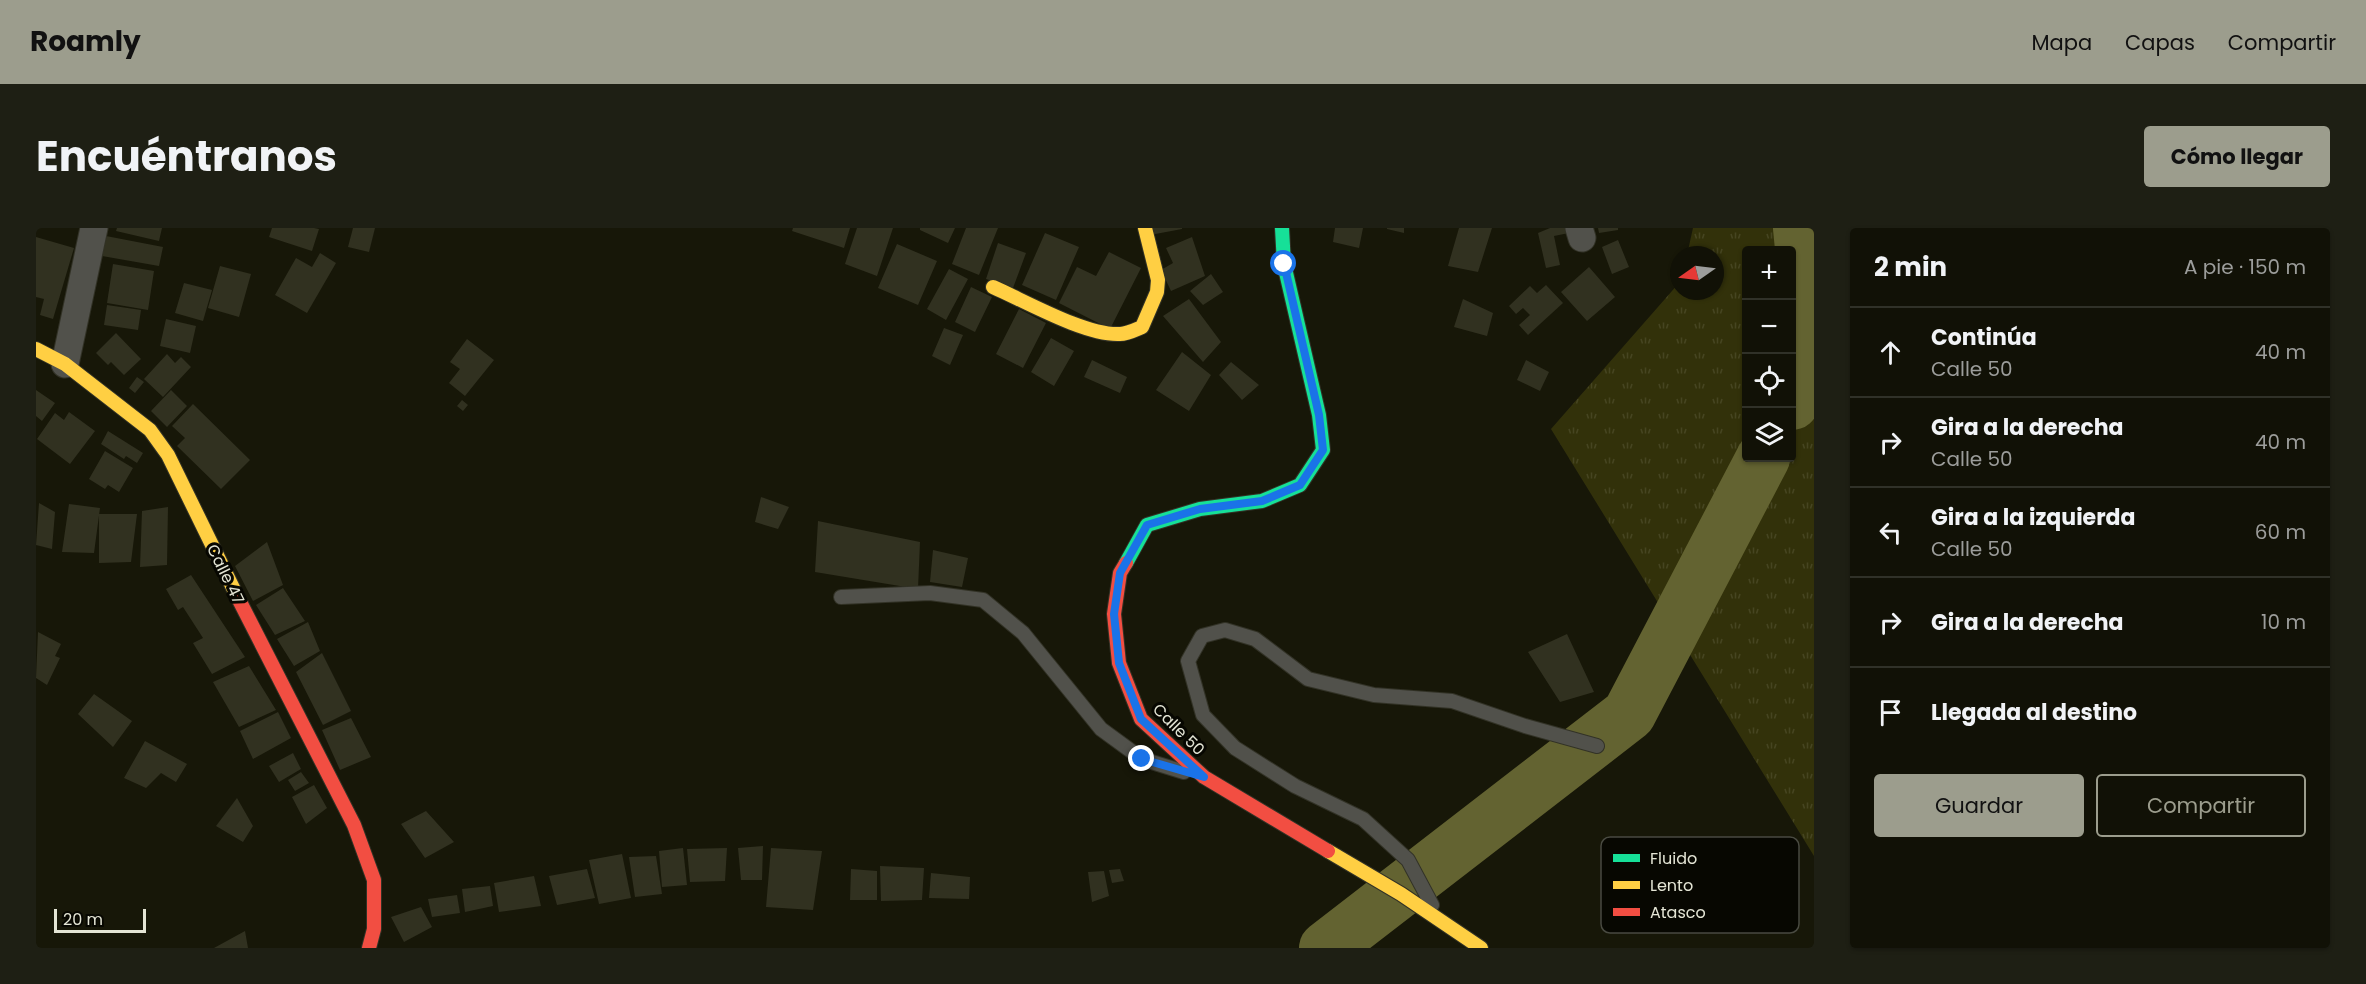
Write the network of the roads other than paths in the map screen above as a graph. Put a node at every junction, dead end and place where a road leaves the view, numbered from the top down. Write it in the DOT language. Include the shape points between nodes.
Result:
graph roads {
  1 [pos="94,228"];
  2 [pos="1145,228"];
  3 [pos="1282,228"];
  4 [pos="993,287"];
  5 [pos="36,349"];
  6 [pos="65,364"];
  7 [pos="841,597"];
  8 [pos="1597,746"];
  9 [pos="1204,777"];
  10 [pos="1441,923"];
  11 [pos="369,948"];
  12 [pos="1481,948"];
  1 -- 6 [label="street"];
  2 -- 4 [label="street" via="1158,280 1157,292 1142,327 1133,331 1096,331"];
  3 -- 9 [label="street, Calle 50" via="1284,264 1319,415 1323,450 1300,485 1262,501 1200,509 1147,525 1120,573 1114,614 1119,663 1141,719"];
  5 -- 6 [label="street, Calle 47"];
  6 -- 11 [label="street, Calle 47" via="150,430 168,455 354,825 374,880 374,929"];
  7 -- 9 [label="lane" via="930,593 983,600 1023,633 1101,729 1142,759"];
  8 -- 10 [label="lane" via="1452,701 1374,695 1308,679 1255,639 1226,630 1202,636 1188,661 1203,715 1235,748 1295,786 1363,819 1408,860"];
  9 -- 10 [label="street, Calle 50" via="1401,894"];
  10 -- 12 [label="street, Calle 50"];
}
